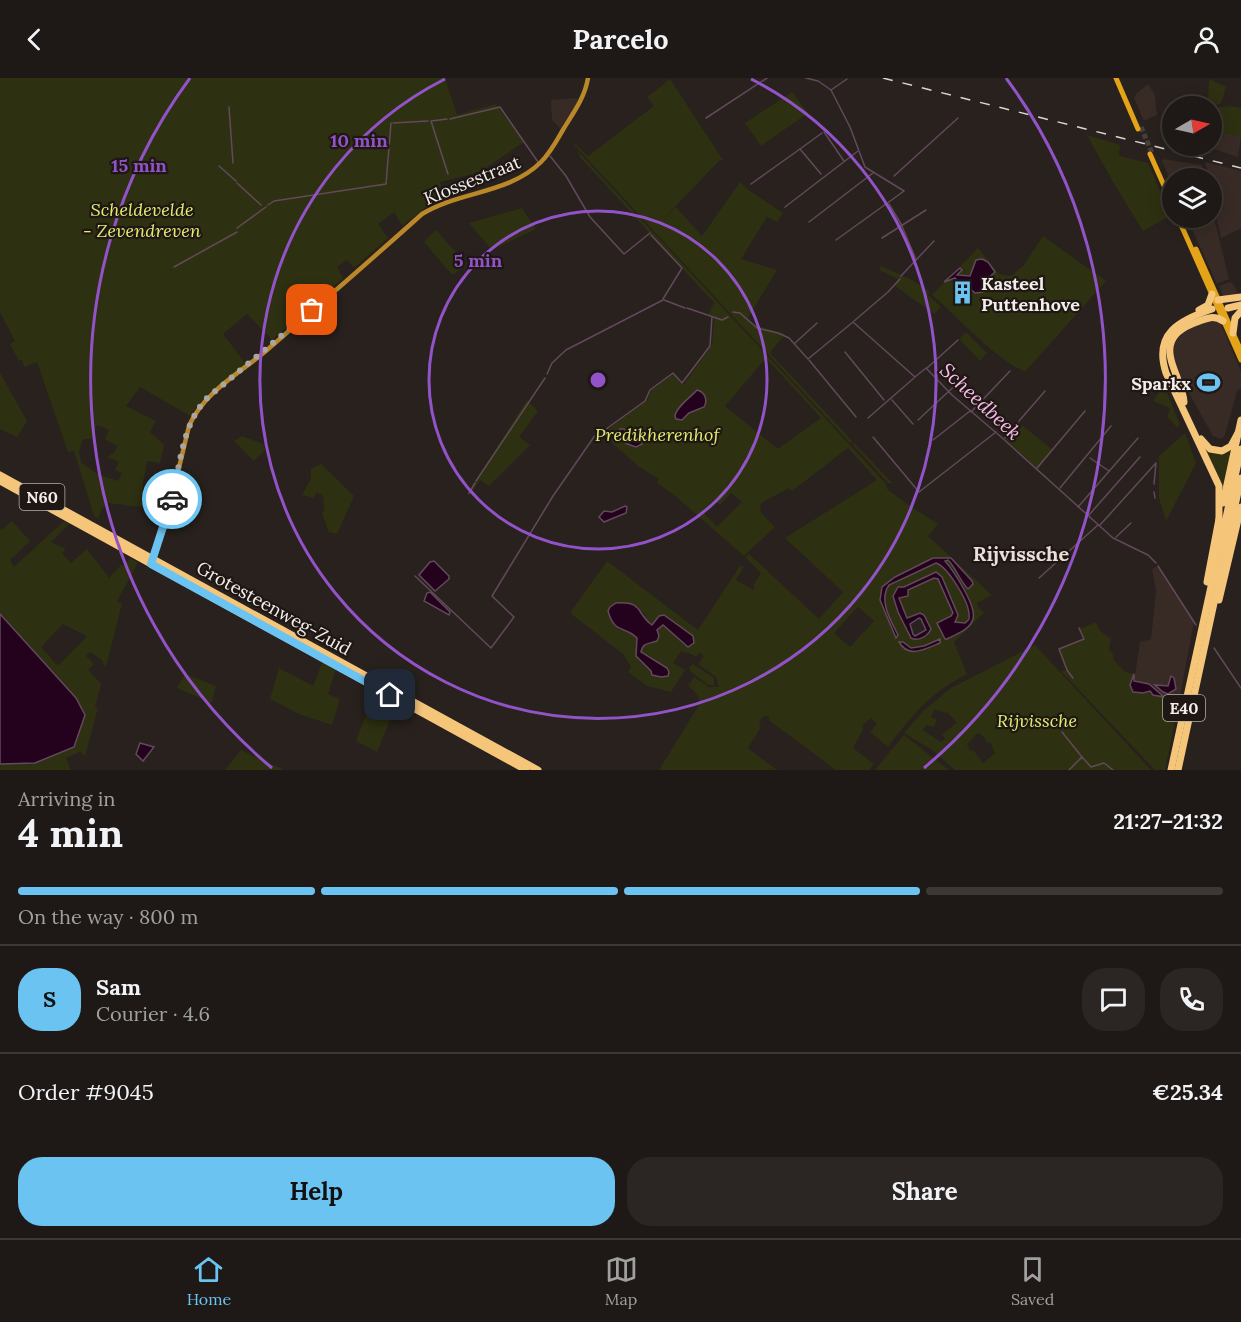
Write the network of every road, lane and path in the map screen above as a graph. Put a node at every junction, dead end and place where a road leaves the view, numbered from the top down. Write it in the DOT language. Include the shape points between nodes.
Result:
graph roads {
  1 [pos="588,78"];
  2 [pos="1118,78"];
  3 [pos="1140,128"];
  4 [pos="1162,176"];
  5 [pos="1162,180"];
  6 [pos="1184,228"];
  7 [pos="1185,228"];
  8 [pos="1212,294"];
  9 [pos="1241,299"];
  10 [pos="1218,300"];
  11 [pos="1241,311"];
  12 [pos="1223,321"];
  13 [pos="1233,333"];
  14 [pos="1241,351"];
  15 [pos="1241,360"];
  16 [pos="1184,402"];
  17 [pos="1187,416"];
  18 [pos="1241,420"];
  19 [pos="1238,433"];
  20 [pos="1241,449"];
  21 [pos="0,475"];
  22 [pos="1241,478"];
  23 [pos="0,481"];
  24 [pos="1241,507"];
  25 [pos="1241,522"];
  26 [pos="1219,523"];
  27 [pos="1236,531"];
  28 [pos="152,561"];
  29 [pos="1206,608"];
  30 [pos="1210,621"];
  31 [pos="526,770"];
  32 [pos="538,770"];
  33 [pos="1171,770"];
  34 [pos="1178,770"];
  1 -- 28 [label="street, Klossestraat" via="579,104 547,156 534,168 494,189 439,204 422,214 206,399 189,426 165,526"];
  2 -- 3 [label="main road"];
  4 -- 5 [label="main road" via="1151,154"];
  6 -- 8 [label="main road"];
  7 -- 10 [label="main road"];
  8 -- 12 [label="main road"];
  8 -- 17 [label="highway" via="1206,307 1172,325 1161,344 1162,372"];
  9 -- 10 [label="highway" via="1229,304"];
  10 -- 13 [label="main road"];
  11 -- 13 [label="highway" via="1235,318"];
  12 -- 15 [label="main road"];
  12 -- 16 [label="highway" via="1213,317 1195,322 1174,339 1170,363"];
  13 -- 14 [label="main road"];
  16 -- 17 [label="highway" via="1168,365 1168,344 1182,325 1213,311 1176,326 1163,349 1166,373"];
  16 -- 19 [label="highway" via="1210,449 1226,450"];
  17 -- 26 [label="highway" via="1218,486"];
  18 -- 19 [label="highway"];
  19 -- 26 [label="highway"];
  20 -- 29 [label="highway, E40"];
  21 -- 28 [label="highway, N60"];
  22 -- 30 [label="highway, E40"];
  23 -- 28 [label="highway, N60"];
  24 -- 27 [label="highway"];
  25 -- 27 [label="highway"];
  26 -- 29 [label="highway"];
  27 -- 30 [label="highway" via="1215,615"];
  28 -- 31 [label="highway, Grotesteenweg-Zuid / N60"];
  28 -- 32 [label="highway, Grotesteenweg-Zuid / N60"];
  29 -- 33 [label="highway, E40"];
  30 -- 34 [label="highway, E40"];
}
